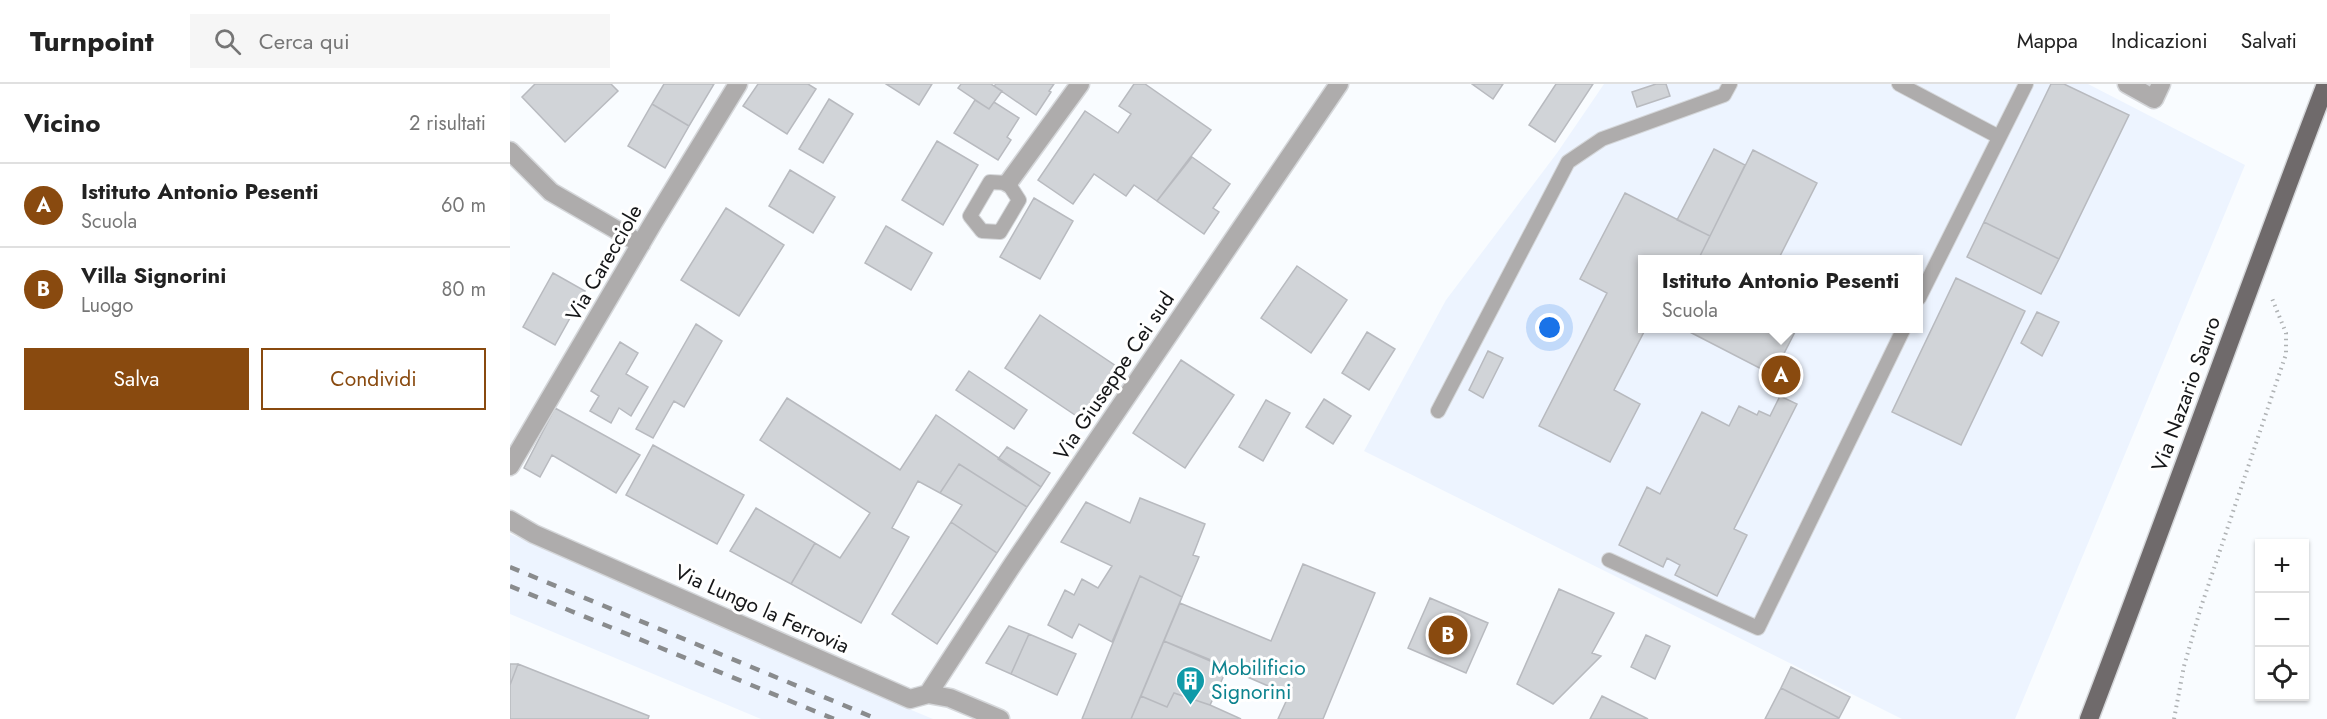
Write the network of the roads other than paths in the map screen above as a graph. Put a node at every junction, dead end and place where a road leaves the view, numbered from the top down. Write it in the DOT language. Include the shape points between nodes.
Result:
graph roads {
  1 [pos="738,84"];
  2 [pos="1080,84"];
  3 [pos="1339,84"];
  4 [pos="1730,84"];
  5 [pos="1899,84"];
  6 [pos="2026,84"];
  7 [pos="2127,84"];
  8 [pos="2326,84"];
  9 [pos="2158,91"];
  10 [pos="1999,137"];
  11 [pos="510,151"];
  12 [pos="1008,183"];
  13 [pos="641,244"];
  14 [pos="1923,289"];
  15 [pos="1902,333"];
  16 [pos="1438,411"];
  17 [pos="510,466"];
  18 [pos="510,520"];
  19 [pos="1609,560"];
  20 [pos="1014,564"];
  21 [pos="950,676"];
  22 [pos="928,694"];
  23 [pos="1000,719"];
  24 [pos="2089,719"];
  1 -- 13 [label="street, Via Carecciole"];
  2 -- 12 [label="street"];
  3 -- 20 [label="street, Via Giuseppe Cei sud"];
  4 -- 16 [label="lane" via="1724,95 1611,135 1568,162"];
  5 -- 10 [label="lane"];
  6 -- 10 [label="lane"];
  7 -- 9 [label="street"];
  8 -- 24 [label="main road, Via Nazario Sauro"];
  10 -- 14 [label="lane"];
  11 -- 13 [label="street" via="551,192"];
  13 -- 17 [label="street, Via Carecciole"];
  15 -- 19 [label="lane" via="1758,628"];
  18 -- 22 [label="street, Via Lungo la Ferrovia" via="910,699"];
  20 -- 21 [label="lane" via="1016,576"];
  20 -- 22 [label="street, Via Giuseppe Cei sud"];
  22 -- 23 [label="street, Via Lungo la Ferrovia" via="950,698"];
}
